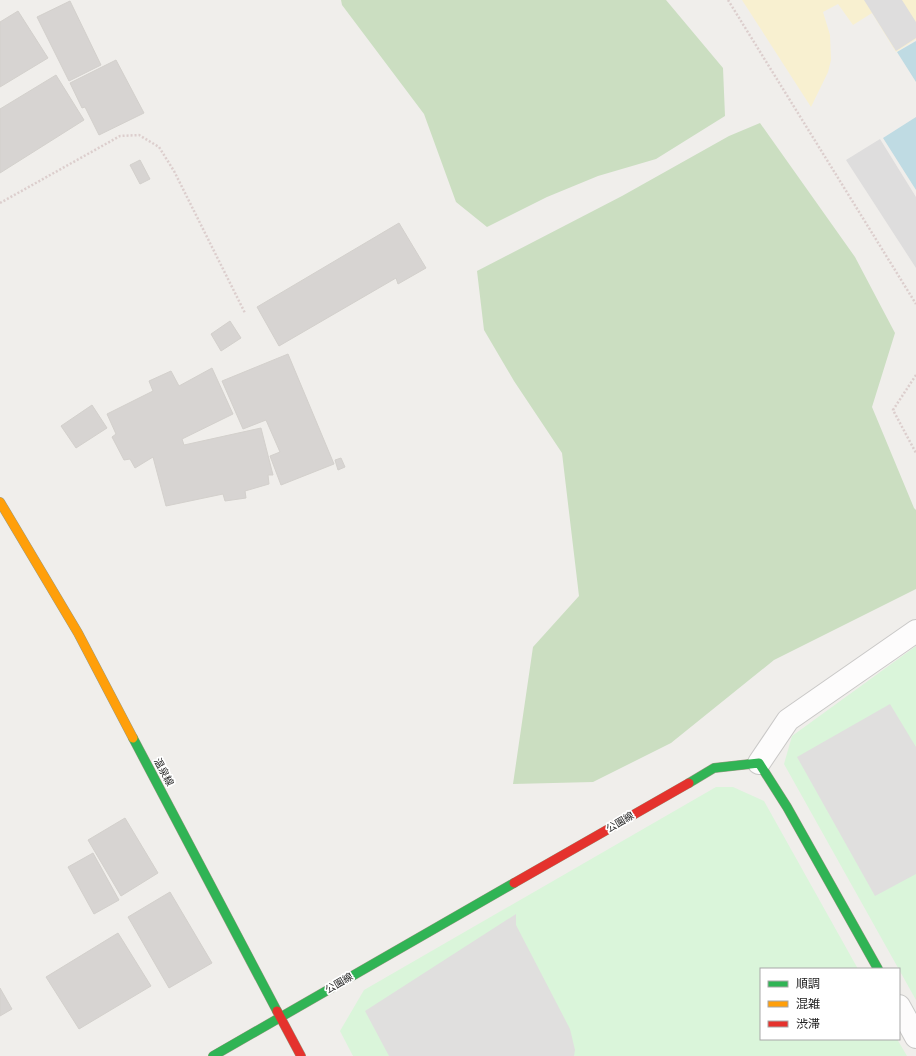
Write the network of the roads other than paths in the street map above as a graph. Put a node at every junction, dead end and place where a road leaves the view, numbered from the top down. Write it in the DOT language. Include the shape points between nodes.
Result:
graph roads {
  1 [pos="0,502"];
  2 [pos="916,631"];
  3 [pos="759,763"];
  4 [pos="877,968"];
  5 [pos="900,1008"];
  6 [pos="280,1017"];
  7 [pos="916,1037"];
  8 [pos="213,1056"];
  9 [pos="301,1056"];
  1 -- 6 [label="street, 温泉線" via="78,633"];
  2 -- 3 [label="street" via="788,720"];
  3 -- 4 [label="street" via="788,807"];
  3 -- 6 [label="street, 公園線" via="714,768"];
  5 -- 7 [label="street"];
  6 -- 8 [label="street, 公園線"];
  6 -- 9 [label="street, 温泉線"];
}
